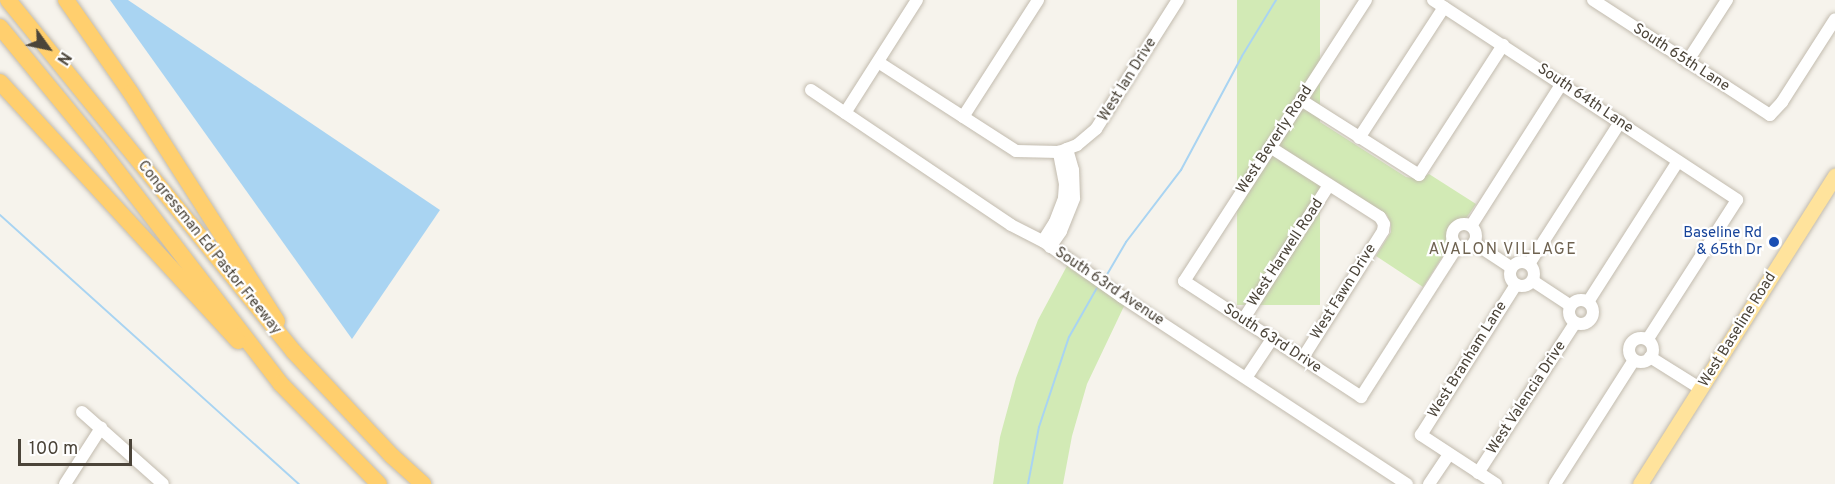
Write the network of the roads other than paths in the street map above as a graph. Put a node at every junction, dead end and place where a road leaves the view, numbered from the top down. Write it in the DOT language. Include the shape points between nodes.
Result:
graph roads {
  1 [pos="8,0"];
  2 [pos="66,0"];
  3 [pos="917,0"];
  4 [pos="1038,0"];
  5 [pos="1178,0"];
  6 [pos="1366,0"];
  7 [pos="1727,0"];
  8 [pos="1600,2"];
  9 [pos="1439,3"];
  10 [pos="1835,19"];
  11 [pos="0,27"];
  12 [pos="1503,45"];
  13 [pos="878,62"];
  14 [pos="1687,62"];
  15 [pos="0,82"];
  16 [pos="1562,84"];
  17 [pos="811,90"];
  18 [pos="1301,100"];
  19 [pos="845,113"];
  20 [pos="963,117"];
  21 [pos="1620,122"];
  22 [pos="1359,138"];
  23 [pos="1270,147"];
  24 [pos="1063,150"];
  25 [pos="1678,161"];
  26 [pos="1835,176"];
  27 [pos="1329,185"];
  28 [pos="1831,193"];
  29 [pos="1471,226"];
  30 [pos="1474,243"];
  31 [pos="1047,244"];
  32 [pos="1457,247"];
  33 [pos="1529,264"];
  34 [pos="1512,268"];
  35 [pos="1184,281"];
  36 [pos="1533,281"];
  37 [pos="1516,285"];
  38 [pos="1588,302"];
  39 [pos="1571,306"];
  40 [pos="1243,320"];
  41 [pos="1575,323"];
  42 [pos="1272,339"];
  43 [pos="1647,340"];
  44 [pos="293,351"];
  45 [pos="1650,357"];
  46 [pos="1302,358"];
  47 [pos="1635,360"];
  48 [pos="1246,378"];
  49 [pos="281,384"];
  50 [pos="1701,389"];
  51 [pos="82,411"];
  52 [pos="101,428"];
  53 [pos="1449,454"];
  54 [pos="1479,473"];
  55 [pos="65,484"];
  56 [pos="163,484"];
  57 [pos="379,484"];
  58 [pos="423,484"];
  59 [pos="1407,484"];
  60 [pos="1429,484"];
  61 [pos="1496,484"];
  62 [pos="1555,484"];
  63 [pos="1640,484"];
  1 -- 44 [label="highway, Congressman Ed Pastor Freeway"];
  2 -- 44 [label="highway" via="262,294"];
  3 -- 13 [label="street"];
  4 -- 20 [label="street"];
  5 -- 24 [label="street, West Ian Drive" via="1096,129"];
  6 -- 18 [label="street, West Beverly Road"];
  7 -- 14 [label="street"];
  8 -- 14 [label="street, South 65th Lane"];
  9 -- 12 [label="street, South 64th Lane"];
  9 -- 22 [label="street"];
  10 -- 14 [label="street, South 65th Lane" via="1770,115"];
  11 -- 49 [label="highway, Congressman Ed Pastor Freeway" via="97,145"];
  12 -- 16 [label="street, South 64th Lane"];
  12 -- 22 [label="street" via="1419,175"];
  13 -- 19 [label="street"];
  13 -- 20 [label="street"];
  15 -- 49 [label="highway" via="222,326"];
  16 -- 21 [label="street, South 64th Lane"];
  16 -- 29 [label="street"];
  17 -- 19 [label="street, South 63rd Avenue"];
  18 -- 22 [label="street"];
  18 -- 23 [label="street, West Beverly Road"];
  19 -- 31 [label="street, South 63rd Avenue" via="1011,225"];
  20 -- 24 [label="street" via="1016,151"];
  21 -- 25 [label="street, South 64th Lane"];
  21 -- 33 [label="street"];
  23 -- 27 [label="street"];
  23 -- 35 [label="street, West Beverly Road"];
  24 -- 31 [label="street" via="1073,170 1074,198 1061,231"];
  25 -- 38 [label="street, West Valencia Drive"];
  25 -- 43 [label="street, South 64th Lane" via="1737,200"];
  26 -- 28 [label="main road, West Baseline Road"];
  27 -- 40 [label="street, West Harwell Road"];
  27 -- 46 [label="street, West Fawn Drive" via="1380,217 1383,231"];
  28 -- 50 [label="main road, West Baseline Road"];
  29 -- 30 [label="street" via="1476,236"];
  29 -- 32 [label="street" via="1454,228 1451,238"];
  30 -- 32 [label="street" via="1464,249"];
  30 -- 34 [label="street"];
  31 -- 48 [label="street, South 63rd Avenue"];
  32 -- 46 [label="street, South 63rd Drive" via="1360,397"];
  33 -- 34 [label="street" via="1521,262"];
  33 -- 36 [label="street" via="1534,270"];
  34 -- 37 [label="street, West Branham Lane" via="1510,275"];
  35 -- 40 [label="street, South 63rd Drive"];
  36 -- 37 [label="street, West Branham Lane" via="1523,287"];
  36 -- 39 [label="street"];
  37 -- 53 [label="street, West Branham Lane" via="1420,435"];
  38 -- 39 [label="street" via="1577,301"];
  38 -- 41 [label="street, West Valencia Drive" via="1593,309 1590,321 1583,325"];
  39 -- 41 [label="street" via="1569,313"];
  40 -- 42 [label="street, South 63rd Drive"];
  41 -- 54 [label="street, West Valencia Drive"];
  42 -- 46 [label="street, South 63rd Drive"];
  42 -- 48 [label="street"];
  43 -- 45 [label="street" via="1652,346"];
  43 -- 47 [label="street" via="1638,339 1630,345 1630,355"];
  44 -- 58 [label="highway, Congressman Ed Pastor Freeway"];
  45 -- 47 [label="street" via="1643,362"];
  45 -- 50 [label="street"];
  47 -- 62 [label="street"];
  48 -- 59 [label="street, South 63rd Avenue"];
  49 -- 57 [label="highway, Congressman Ed Pastor Freeway"];
  50 -- 63 [label="main road, West Baseline Road"];
  51 -- 52 [label="street"];
  52 -- 55 [label="street"];
  52 -- 56 [label="street"];
  53 -- 54 [label="street"];
  53 -- 60 [label="street"];
  54 -- 61 [label="street"];
}
